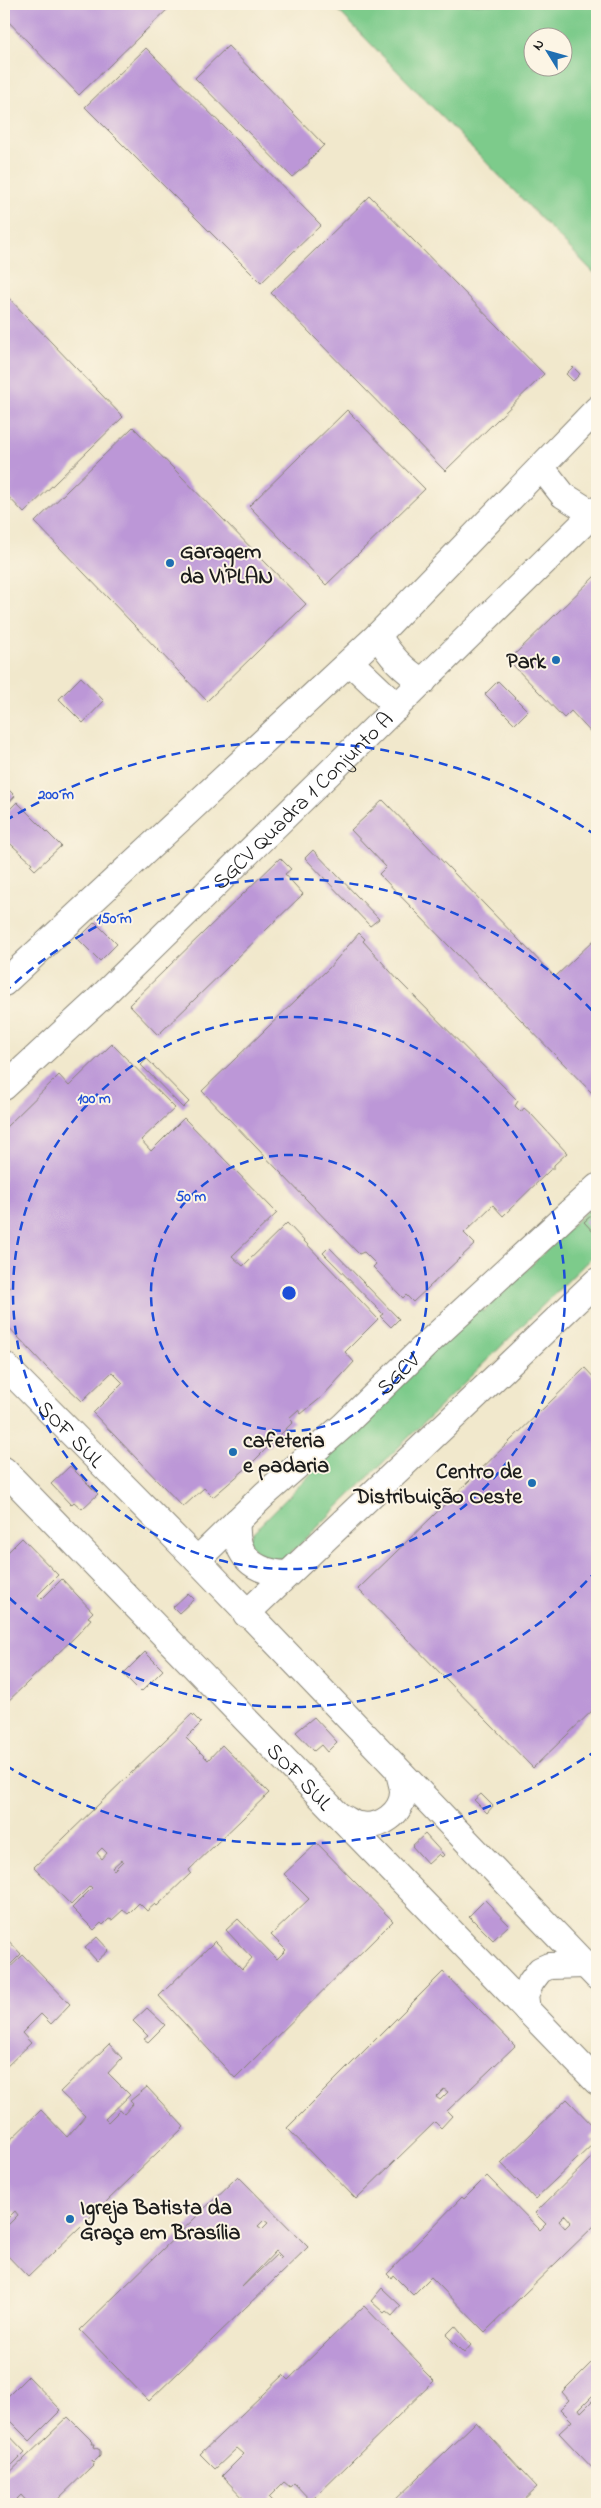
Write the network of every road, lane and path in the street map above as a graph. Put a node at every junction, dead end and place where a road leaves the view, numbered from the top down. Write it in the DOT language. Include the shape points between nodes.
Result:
graph roads {
  1 [pos="597,409"];
  2 [pos="541,467"];
  3 [pos="595,512"];
  4 [pos="378,635"];
  5 [pos="350,662"];
  6 [pos="423,682"];
  7 [pos="396,708"];
  8 [pos="4,983"];
  9 [pos="4,1087"];
  10 [pos="597,1187"];
  11 [pos="597,1281"];
  12 [pos="4,1364"];
  13 [pos="32,1393"];
  14 [pos="4,1394"];
  15 [pos="4,1470"];
  16 [pos="237,1520"];
  17 [pos="197,1560"];
  18 [pos="287,1574"];
  19 [pos="246,1614"];
  20 [pos="399,1772"];
  21 [pos="341,1817"];
  22 [pos="591,1971"];
  23 [pos="527,2010"];
  24 [pos="597,2082"];
  1 -- 2 [label="street"];
  2 -- 3 [label="street" via="563,495"];
  2 -- 4 [label="street"];
  3 -- 6 [label="street, SGCV Quadra 1 Conjunto A"];
  4 -- 5 [label="street"];
  4 -- 6 [label="street" via="387,651"];
  5 -- 7 [label="street"];
  5 -- 8 [label="street"];
  6 -- 7 [label="street, SGCV Quadra 1 Conjunto A"];
  7 -- 9 [label="street, SGCV Quadra 1 Conjunto A" via="104,994"];
  10 -- 16 [label="street, SGCV" via="344,1425"];
  11 -- 18 [label="street"];
  12 -- 13 [label="street, SOF SUL"];
  13 -- 14 [label="street" via="14,1391"];
  13 -- 17 [label="street, SOF SUL"];
  15 -- 21 [label="street, SOF SUL"];
  16 -- 17 [label="street, SGCV"];
  16 -- 18 [label="street" via="238,1544 245,1557 268,1573"];
  17 -- 19 [label="street, SOF SUL"];
  18 -- 19 [label="street"];
  19 -- 20 [label="street, SOF SUL"];
  20 -- 21 [label="street" via="403,1793 399,1806 390,1817 378,1825 360,1826"];
  20 -- 22 [label="street, SOF SUL"];
  21 -- 23 [label="street, SOF SUL"];
  22 -- 23 [label="street" via="549,1966 540,1970 526,1995"];
  23 -- 24 [label="street, SOF SUL"];
}
